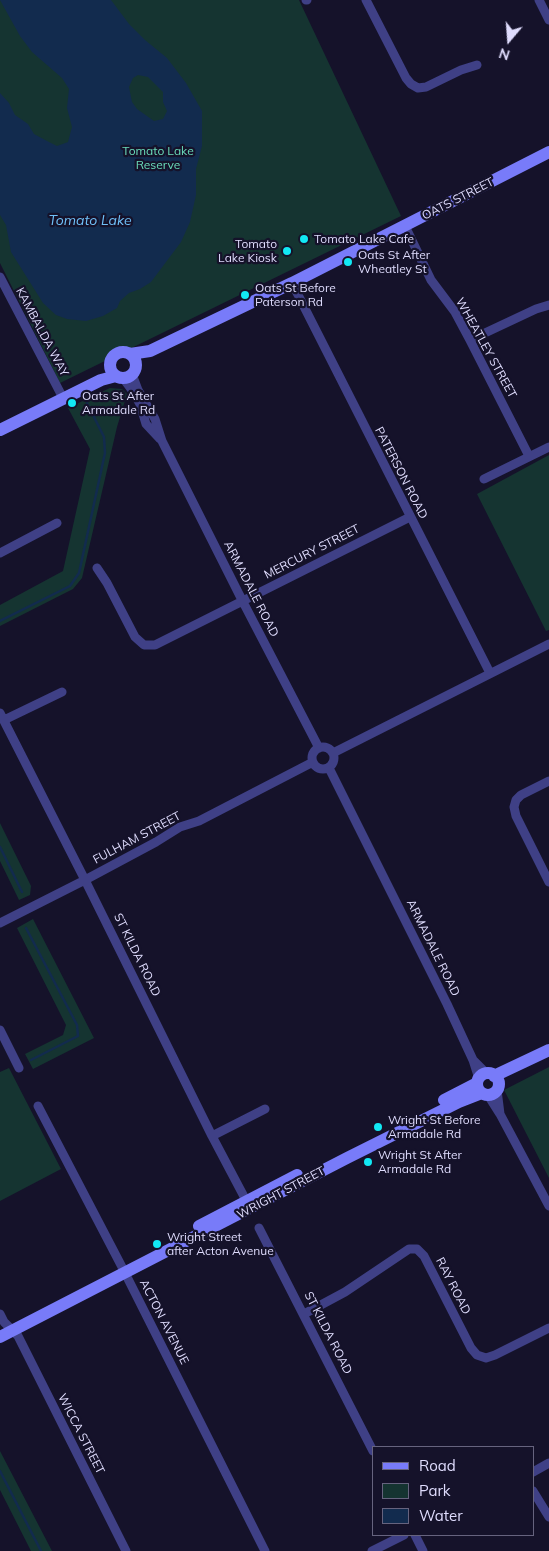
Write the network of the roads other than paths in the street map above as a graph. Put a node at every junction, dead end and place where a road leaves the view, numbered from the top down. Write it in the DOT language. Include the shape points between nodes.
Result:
graph roads {
  1 [pos="366,0"];
  2 [pos="539,0"];
  3 [pos="549,20"];
  4 [pos="477,65"];
  5 [pos="549,152"];
  6 [pos="405,226"];
  7 [pos="0,277"];
  8 [pos="292,283"];
  9 [pos="3,290"];
  10 [pos="549,305"];
  11 [pos="470,340"];
  12 [pos="150,351"];
  13 [pos="130,354"];
  14 [pos="110,364"];
  15 [pos="127,374"];
  16 [pos="63,398"];
  17 [pos="0,430"];
  18 [pos="549,447"];
  19 [pos="529,456"];
  20 [pos="484,479"];
  21 [pos="410,517"];
  22 [pos="58,523"];
  23 [pos="0,552"];
  24 [pos="97,568"];
  25 [pos="242,600"];
  26 [pos="549,644"];
  27 [pos="490,673"];
  28 [pos="62,692"];
  29 [pos="2,717"];
  30 [pos="319,748"];
  31 [pos="333,753"];
  32 [pos="313,762"];
  33 [pos="329,768"];
  34 [pos="549,781"];
  35 [pos="86,880"];
  36 [pos="549,882"];
  37 [pos="0,923"];
  38 [pos="0,1030"];
  39 [pos="549,1050"];
  40 [pos="549,1056"];
  41 [pos="19,1068"];
  42 [pos="488,1084"];
  43 [pos="38,1106"];
  44 [pos="265,1109"];
  45 [pos="212,1136"];
  46 [pos="248,1205"];
  47 [pos="549,1206"];
  48 [pos="259,1228"];
  49 [pos="124,1270"];
  50 [pos="0,1314"];
  51 [pos="304,1314"];
  52 [pos="549,1328"];
  53 [pos="7,1329"];
  54 [pos="0,1337"];
  55 [pos="372,1449"];
  56 [pos="549,1464"];
  57 [pos="534,1472"];
  58 [pos="534,1493"];
  59 [pos="549,1517"];
  60 [pos="402,1536"];
  61 [pos="416,1536"];
  62 [pos="126,1551"];
  63 [pos="265,1551"];
  64 [pos="372,1551"];
  65 [pos="423,1551"];
  1 -- 4 [label="street" via="411,84 418,88 426,87"];
  2 -- 3 [label="street"];
  5 -- 6 [label="street, OATS STREET"];
  6 -- 8 [label="street, OATS STREET"];
  6 -- 11 [label="street, WHEATLEY STREET" via="430,280"];
  7 -- 9 [label="street, KAMBALDA WAY"];
  8 -- 12 [label="street, OATS STREET"];
  8 -- 21 [label="street, PATERSON ROAD"];
  9 -- 16 [label="street, KAMBALDA WAY"];
  10 -- 11 [label="street"];
  11 -- 19 [label="street, WHEATLEY STREET"];
  12 -- 13 [label="street, OATS STREET"];
  12 -- 15 [label="street, OATS STREET"];
  13 -- 14 [label="street" via="115,354"];
  13 -- 15 [label="street" via="135,359"];
  14 -- 15 [label="street" via="111,371"];
  14 -- 16 [label="street, OATS STREET"];
  15 -- 16 [label="street, OATS STREET" via="101,380"];
  15 -- 25 [label="street, ARMADALE ROAD" via="155,419 162,440"];
  16 -- 17 [label="street, OATS STREET"];
  18 -- 19 [label="street"];
  19 -- 20 [label="street"];
  21 -- 25 [label="street, MERCURY STREET"];
  21 -- 27 [label="street, PATERSON ROAD"];
  22 -- 23 [label="street"];
  24 -- 25 [label="street, MERCURY STREET" via="135,636 144,645 155,646"];
  25 -- 30 [label="street, ARMADALE ROAD"];
  26 -- 27 [label="street"];
  27 -- 31 [label="street"];
  28 -- 29 [label="street"];
  29 -- 35 [label="street, ST KILDA ROAD"];
  30 -- 31 [label="street" via="330,749"];
  30 -- 32 [label="street" via="312,756"];
  31 -- 33 [label="street" via="333,764"];
  32 -- 33 [label="street" via="317,767"];
  32 -- 35 [label="street, FULHAM STREET" via="180,827"];
  33 -- 42 [label="street, ARMADALE ROAD" via="473,1060"];
  34 -- 36 [label="street" via="521,795 514,807"];
  35 -- 37 [label="street, FULHAM STREET"];
  35 -- 45 [label="street, ST KILDA ROAD"];
  38 -- 41 [label="street"];
  39 -- 42 [label="street, WRIGHT STREET"];
  40 -- 42 [label="street, WRIGHT STREET"];
  42 -- 46 [label="street, WRIGHT STREET" via="451,1106"];
  42 -- 47 [label="street, ARMADALE ROAD" via="500,1114"];
  43 -- 49 [label="street, ACTON AVENUE"];
  44 -- 45 [label="street"];
  45 -- 46 [label="street, ST KILDA ROAD"];
  46 -- 49 [label="street, WRIGHT STREET"];
  48 -- 51 [label="street, ST KILDA ROAD"];
  49 -- 53 [label="street, WRIGHT STREET"];
  49 -- 63 [label="street, ACTON AVENUE"];
  50 -- 53 [label="street, WICCA STREET"];
  51 -- 52 [label="street, RAY ROAD" via="345,1292 409,1249 417,1249 424,1256 477,1355 486,1358 495,1355"];
  51 -- 55 [label="street, ST KILDA ROAD"];
  53 -- 54 [label="street, WRIGHT STREET"];
  53 -- 62 [label="street, WICCA STREET" via="17,1334"];
  56 -- 57 [label="street"];
  58 -- 59 [label="street"];
  60 -- 64 [label="street"];
  61 -- 65 [label="street"];
}
